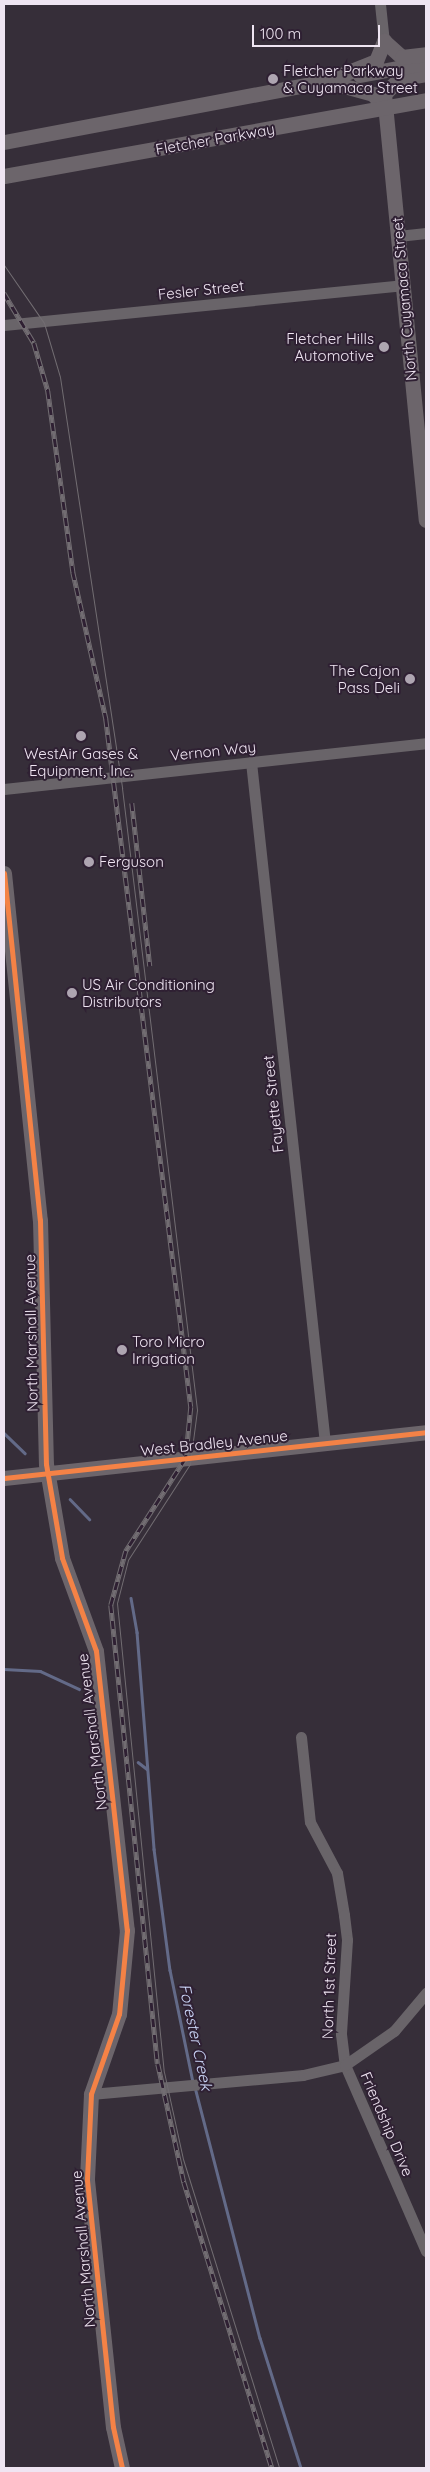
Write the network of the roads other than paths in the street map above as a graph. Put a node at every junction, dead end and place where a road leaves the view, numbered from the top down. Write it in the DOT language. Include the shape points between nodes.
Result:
graph roads {
  1 [pos="380,4"];
  2 [pos="384,41"];
  3 [pos="426,54"];
  4 [pos="426,63"];
  5 [pos="426,74"];
  6 [pos="327,81"];
  7 [pos="426,100"];
  8 [pos="385,108"];
  9 [pos="4,142"];
  10 [pos="4,176"];
  11 [pos="426,233"];
  12 [pos="398,236"];
  13 [pos="402,285"];
  14 [pos="4,325"];
  15 [pos="426,520"];
  16 [pos="426,743"];
  17 [pos="251,762"];
  18 [pos="4,789"];
  19 [pos="4,873"];
  20 [pos="426,1432"];
  21 [pos="325,1443"];
  22 [pos="47,1473"];
  23 [pos="4,1478"];
  24 [pos="301,1737"];
  25 [pos="426,1993"];
  26 [pos="345,2065"];
  27 [pos="91,2094"];
  28 [pos="426,2251"];
  29 [pos="122,2468"];
  1 -- 2 [label="street"];
  2 -- 3 [label="main road" via="402,57"];
  2 -- 6 [label="main road" via="376,61"];
  4 -- 6 [label="main road"];
  5 -- 8 [label="main road" via="399,79 389,86"];
  6 -- 8 [label="main road" via="373,94"];
  6 -- 9 [label="main road"];
  7 -- 8 [label="main road, Fletcher Parkway"];
  8 -- 10 [label="main road, Fletcher Parkway"];
  8 -- 12 [label="main road, North Cuyamaca Street"];
  11 -- 12 [label="street"];
  12 -- 13 [label="main road, North Cuyamaca Street"];
  13 -- 14 [label="street, Fesler Street"];
  13 -- 15 [label="main road, North Cuyamaca Street"];
  16 -- 17 [label="street, Vernon Way"];
  17 -- 18 [label="street, Vernon Way"];
  17 -- 21 [label="street, Fayette Street"];
  19 -- 22 [label="main road, North Marshall Avenue" via="40,1220"];
  20 -- 21 [label="main road, West Bradley Avenue"];
  21 -- 22 [label="main road, West Bradley Avenue"];
  22 -- 23 [label="main road, West Bradley Avenue"];
  22 -- 27 [label="main road, North Marshall Avenue" via="62,1558 96,1651 127,1930 119,2014"];
  24 -- 26 [label="street, North 1st Street" via="310,1822 337,1872 344,1916 347,1940 340,2034"];
  25 -- 26 [label="street" via="394,2031"];
  26 -- 27 [label="street" via="303,2075"];
  26 -- 28 [label="street, Friendship Drive"];
  27 -- 29 [label="main road, North Marshall Avenue" via="87,2180 113,2427"];
}
